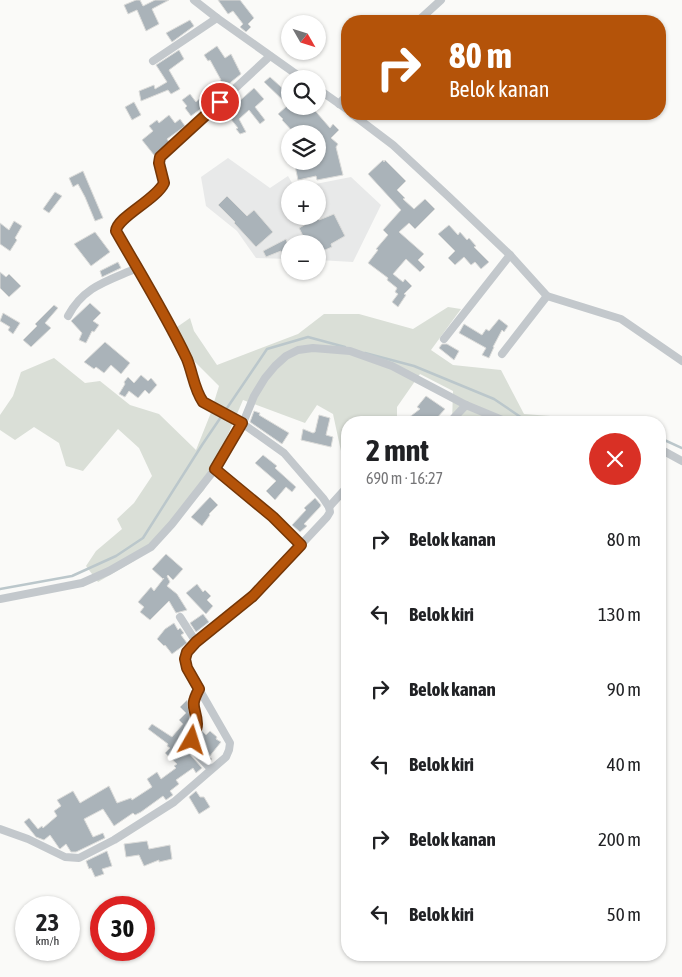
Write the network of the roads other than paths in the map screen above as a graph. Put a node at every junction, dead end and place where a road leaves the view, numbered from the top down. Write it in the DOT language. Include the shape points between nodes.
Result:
graph roads {
  1 [pos="441,0"];
  2 [pos="197,1"];
  3 [pos="425,15"];
  4 [pos="217,18"];
  5 [pos="270,56"];
  6 [pos="153,61"];
  7 [pos="290,70"];
  8 [pos="326,95"];
  9 [pos="341,101"];
  10 [pos="338,104"];
  11 [pos="341,106"];
  12 [pos="360,120"];
  13 [pos="510,255"];
  14 [pos="137,268"];
  15 [pos="547,296"];
  16 [pos="68,316"];
  17 [pos="444,339"];
  18 [pos="502,354"];
  19 [pos="682,361"];
  20 [pos="466,405"];
  21 [pos="456,416"];
  22 [pos="492,416"];
  23 [pos="241,422"];
  24 [pos="666,452"];
  25 [pos="682,461"];
  26 [pos="215,469"];
  27 [pos="341,494"];
  28 [pos="329,507"];
  29 [pos="301,545"];
  30 [pos="0,599"];
  31 [pos="180,617"];
  32 [pos="196,642"];
  33 [pos="199,689"];
  34 [pos="211,769"];
  35 [pos="0,830"];
  1 -- 3 [label="street"];
  2 -- 4 [label="street"];
  4 -- 5 [label="street"];
  4 -- 6 [label="street"];
  5 -- 7 [label="street"];
  5 -- 14 [label="street" via="160,157 164,183 160,191 116,227"];
  8 -- 10 [label="street"];
  9 -- 10 [label="street"];
  10 -- 11 [label="street"];
  12 -- 13 [label="street" via="392,144"];
  13 -- 15 [label="street"];
  13 -- 17 [label="street"];
  14 -- 16 [label="street" via="91,289"];
  14 -- 23 [label="street" via="188,361 196,392 203,402"];
  15 -- 18 [label="street"];
  15 -- 19 [label="street" via="621,319"];
  20 -- 21 [label="street"];
  20 -- 22 [label="street"];
  20 -- 23 [label="street" via="392,366 350,351 313,348 298,350 275,366"];
  23 -- 26 [label="street"];
  23 -- 28 [label="street" via="284,452"];
  24 -- 25 [label="street"];
  26 -- 29 [label="street"];
  26 -- 30 [label="street" via="172,524 145,551 82,583"];
  27 -- 28 [label="street"];
  28 -- 29 [label="street" via="330,512"];
  29 -- 32 [label="street" via="253,596"];
  31 -- 32 [label="street"];
  32 -- 33 [label="street" via="187,652 186,663"];
  33 -- 34 [label="street" via="193,700 197,723 193,750"];
  33 -- 34 [label="street" via="230,743 226,756"];
  34 -- 35 [label="street" via="174,802 79,858 65,857"];
}
